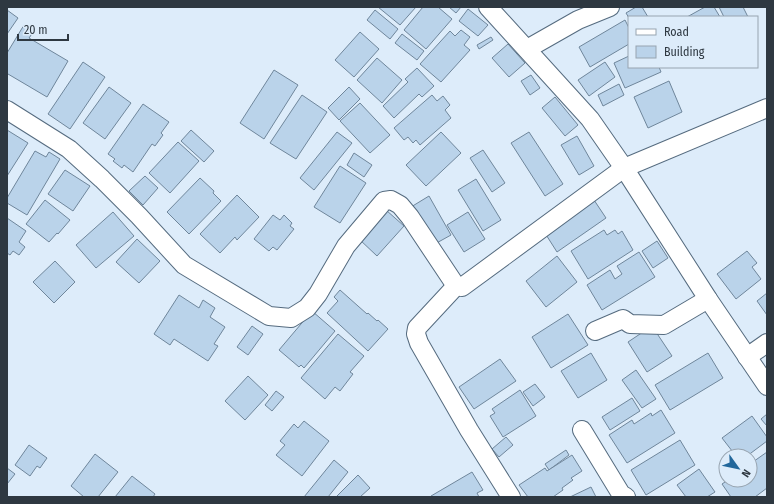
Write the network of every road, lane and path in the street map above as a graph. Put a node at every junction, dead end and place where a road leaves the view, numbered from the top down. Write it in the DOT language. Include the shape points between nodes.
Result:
graph roads {
  1 [pos="488,7"];
  2 [pos="610,7"];
  3 [pos="527,50"];
  4 [pos="767,108"];
  5 [pos="7,110"];
  6 [pos="624,168"];
  7 [pos="456,286"];
  8 [pos="708,299"];
  9 [pos="595,331"];
  10 [pos="767,343"];
  11 [pos="747,356"];
  12 [pos="767,386"];
  13 [pos="582,430"];
  14 [pos="511,497"];
  15 [pos="626,497"];
  1 -- 3 [label="street"];
  2 -- 3 [label="street" via="578,20"];
  3 -- 6 [label="street" via="590,119"];
  4 -- 6 [label="street"];
  5 -- 7 [label="street" via="70,149 184,264 269,316 291,318 307,308 346,246 384,201 391,200 400,205"];
  6 -- 7 [label="street" via="462,287"];
  6 -- 8 [label="street"];
  7 -- 14 [label="street" via="416,328 416,334 469,430"];
  8 -- 9 [label="street" via="664,325 630,324 623,319"];
  8 -- 11 [label="street"];
  10 -- 11 [label="street"];
  11 -- 12 [label="street"];
  13 -- 15 [label="street" via="621,494"];
}
